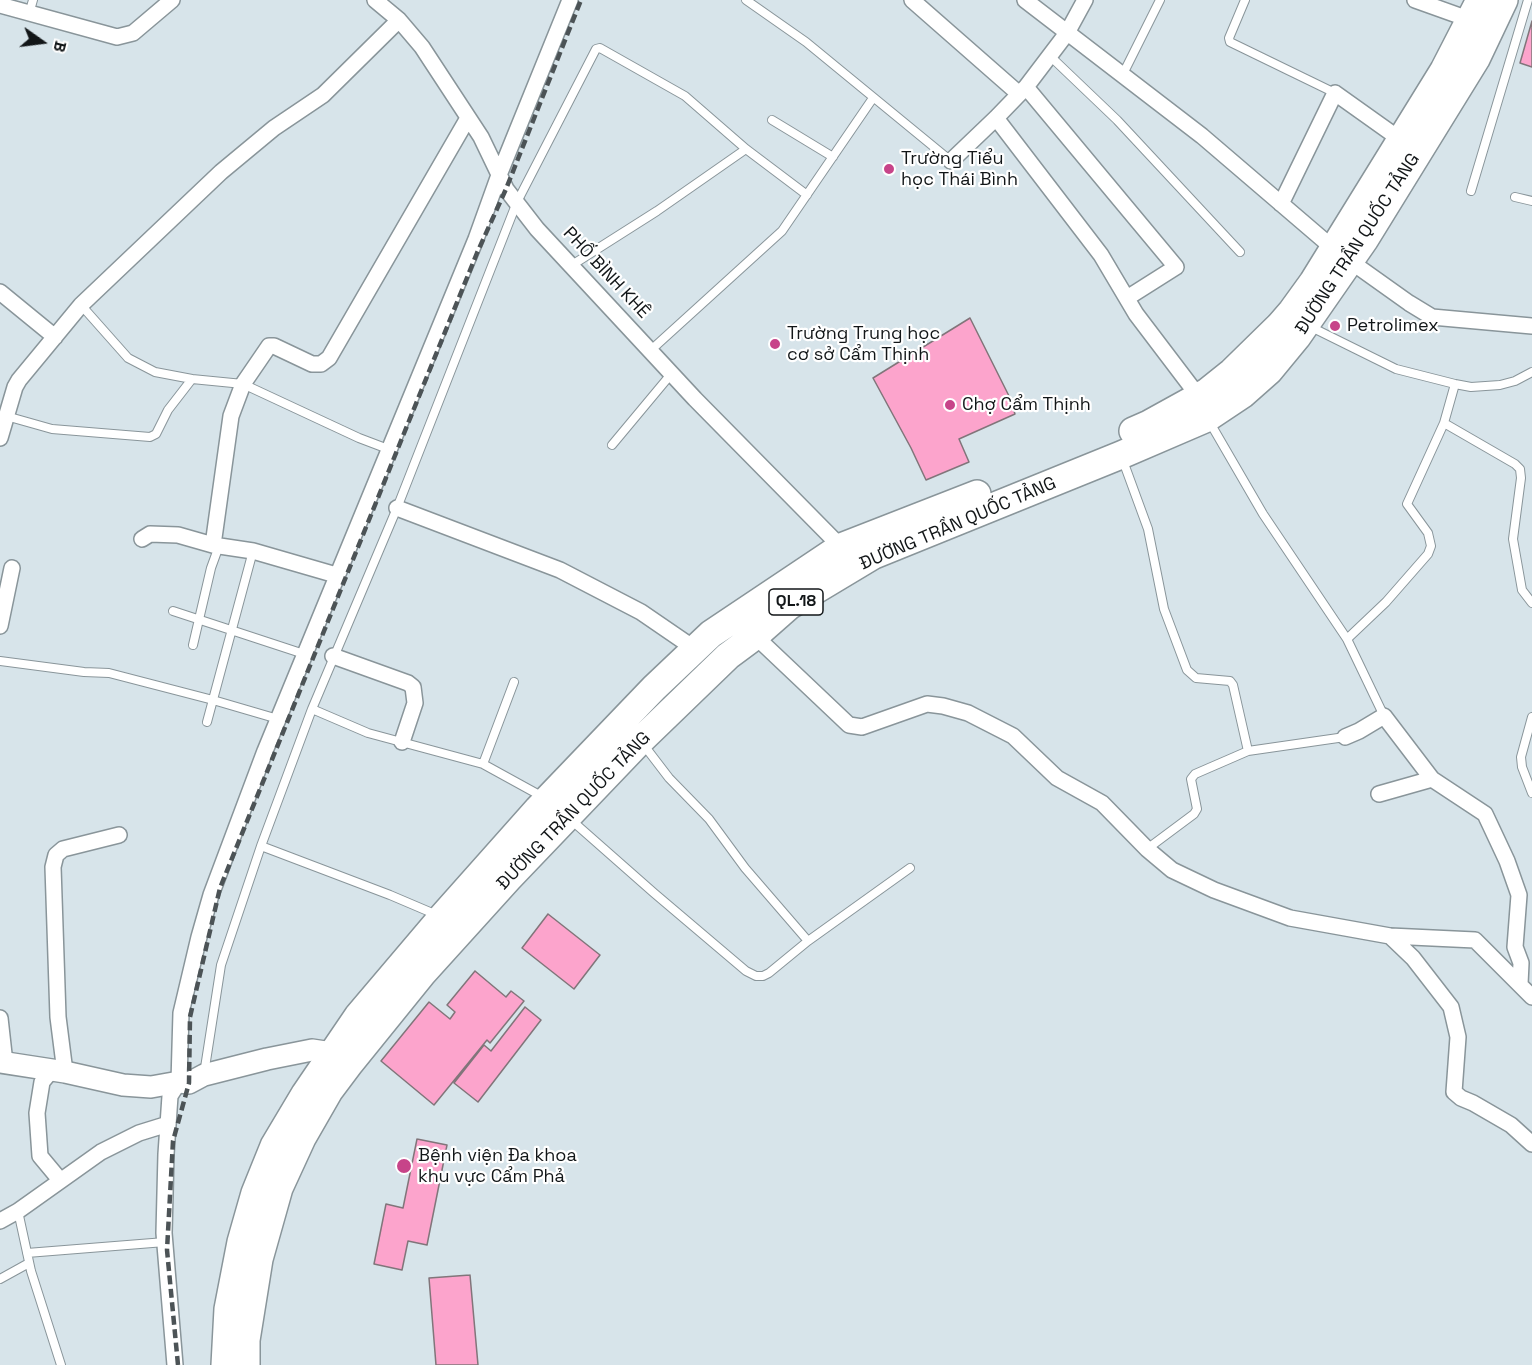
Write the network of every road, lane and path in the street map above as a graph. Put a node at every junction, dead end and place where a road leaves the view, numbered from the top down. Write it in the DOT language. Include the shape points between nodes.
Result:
graph roads {
  1 [pos="172,0"];
  2 [pos="375,0"];
  3 [pos="570,0"];
  4 [pos="746,0"];
  5 [pos="912,0"];
  6 [pos="1025,0"];
  7 [pos="1085,0"];
  8 [pos="1160,0"];
  9 [pos="1245,0"];
  10 [pos="1415,0"];
  11 [pos="1504,0"];
  12 [pos="1527,0"];
  13 [pos="0,5"];
  14 [pos="31,7"];
  15 [pos="1475,10"];
  16 [pos="399,20"];
  17 [pos="1066,33"];
  18 [pos="1050,56"];
  19 [pos="1123,74"];
  20 [pos="1022,90"];
  21 [pos="1335,93"];
  22 [pos="873,98"];
  23 [pos="468,118"];
  24 [pos="996,118"];
  25 [pos="772,120"];
  26 [pos="1401,140"];
  27 [pos="746,149"];
  28 [pos="833,157"];
  29 [pos="951,160"];
  30 [pos="499,175"];
  31 [pos="1472,190"];
  32 [pos="807,195"];
  33 [pos="1515,197"];
  34 [pos="1532,201"];
  35 [pos="517,202"];
  36 [pos="1281,204"];
  37 [pos="1240,252"];
  38 [pos="1342,255"];
  39 [pos="572,265"];
  40 [pos="0,292"];
  41 [pos="1127,298"];
  42 [pos="81,305"];
  43 [pos="1306,324"];
  44 [pos="1532,326"];
  45 [pos="55,337"];
  46 [pos="651,350"];
  47 [pos="1532,372"];
  48 [pos="672,373"];
  49 [pos="192,379"];
  50 [pos="243,384"];
  51 [pos="1455,384"];
  52 [pos="1203,407"];
  53 [pos="6,416"];
  54 [pos="1444,423"];
  55 [pos="0,438"];
  56 [pos="612,445"];
  57 [pos="388,449"];
  58 [pos="1121,455"];
  59 [pos="1008,491"];
  60 [pos="397,508"];
  61 [pos="142,539"];
  62 [pos="216,546"];
  63 [pos="841,547"];
  64 [pos="253,551"];
  65 [pos="12,568"];
  66 [pos="336,575"];
  67 [pos="3,598"];
  68 [pos="1532,603"];
  69 [pos="173,611"];
  70 [pos="199,619"];
  71 [pos="0,626"];
  72 [pos="232,630"];
  73 [pos="755,636"];
  74 [pos="1347,639"];
  75 [pos="193,645"];
  76 [pos="695,649"];
  77 [pos="304,654"];
  78 [pos="333,656"];
  79 [pos="0,661"];
  80 [pos="514,682"];
  81 [pos="213,700"];
  82 [pos="312,709"];
  83 [pos="1384,716"];
  84 [pos="1532,717"];
  85 [pos="278,719"];
  86 [pos="207,722"];
  87 [pos="1345,737"];
  88 [pos="640,741"];
  89 [pos="402,742"];
  90 [pos="1248,751"];
  91 [pos="483,764"];
  92 [pos="1432,779"];
  93 [pos="1532,793"];
  94 [pos="1379,794"];
  95 [pos="557,807"];
  96 [pos="119,835"];
  97 [pos="261,846"];
  98 [pos="1147,849"];
  99 [pos="910,868"];
  100 [pos="442,917"];
  101 [pos="1390,936"];
  102 [pos="808,941"];
  103 [pos="1520,984"];
  104 [pos="1532,997"];
  105 [pos="0,1018"];
  106 [pos="332,1053"];
  107 [pos="2,1062"];
  108 [pos="59,1071"];
  109 [pos="204,1075"];
  110 [pos="179,1082"];
  111 [pos="168,1124"];
  112 [pos="1532,1144"];
  113 [pos="60,1180"];
  114 [pos="18,1212"];
  115 [pos="0,1221"];
  116 [pos="256,1228"];
  117 [pos="165,1242"];
  118 [pos="27,1253"];
  119 [pos="29,1263"];
  120 [pos="0,1279"];
  121 [pos="61,1365"];
  122 [pos="175,1365"];
  123 [pos="225,1365"];
  124 [pos="246,1365"];
  1 -- 14 [label="street" via="133,33 117,37"];
  2 -- 16 [label="street, PHỐ BÌNH KHÊ"];
  3 -- 30 [label="street"];
  4 -- 22 [label="lane" via="806,42"];
  5 -- 20 [label="street"];
  6 -- 17 [label="street"];
  7 -- 17 [label="street"];
  8 -- 19 [label="lane"];
  9 -- 21 [label="lane" via="1228,38 1230,42"];
  10 -- 15 [label="street"];
  11 -- 38 [label="highway, ĐƯỜNG TRẦN QUỐC TẢNG / QL.18" via="1476,59"];
  12 -- 31 [label="lane"];
  13 -- 14 [label="street"];
  15 -- 26 [label="highway, ĐƯỜNG TRẦN QUỐC TẢNG / QL.18"];
  16 -- 23 [label="street, PHỐ BÌNH KHÊ" via="422,47"];
  16 -- 42 [label="street" via="322,95 221,172"];
  17 -- 18 [label="street"];
  17 -- 19 [label="street"];
  18 -- 20 [label="street"];
  18 -- 37 [label="lane" via="1117,120"];
  19 -- 36 [label="street"];
  20 -- 24 [label="street"];
  20 -- 41 [label="street" via="1176,267"];
  21 -- 26 [label="street"];
  21 -- 36 [label="street"];
  22 -- 28 [label="lane"];
  22 -- 29 [label="lane"];
  23 -- 30 [label="street, PHỐ BÌNH KHÊ" via="482,137"];
  23 -- 50 [label="street" via="329,358 312,364 270,346"];
  24 -- 29 [label="street"];
  24 -- 41 [label="street" via="1101,255"];
  25 -- 28 [label="lane"];
  26 -- 38 [label="highway, ĐƯỜNG TRẦN QUỐC TẢNG / QL.18"];
  27 -- 32 [label="lane"];
  27 -- 35 [label="lane" via="685,96 598,48"];
  27 -- 39 [label="lane"];
  28 -- 32 [label="lane"];
  30 -- 35 [label="street, PHỐ BÌNH KHÊ"];
  30 -- 57 [label="street"];
  32 -- 46 [label="lane" via="782,231"];
  33 -- 34 [label="lane"];
  35 -- 39 [label="street, PHỐ BÌNH KHÊ"];
  35 -- 60 [label="lane"];
  36 -- 38 [label="street"];
  38 -- 43 [label="highway, ĐƯỜNG TRẦN QUỐC TẢNG / QL.18"];
  38 -- 44 [label="street" via="1432,316"];
  38 -- 52 [label="highway, ĐƯỜNG TRẦN QUỐC TẢNG / QL.18"];
  39 -- 46 [label="street, PHỐ BÌNH KHÊ"];
  40 -- 45 [label="street"];
  41 -- 52 [label="street"];
  42 -- 45 [label="street"];
  42 -- 49 [label="lane" via="128,358 155,372"];
  43 -- 51 [label="lane" via="1396,369"];
  43 -- 52 [label="highway, ĐƯỜNG TRẦN QUỐC TẢNG / QL.18" via="1269,371 1242,394"];
  45 -- 53 [label="street" via="19,380"];
  46 -- 48 [label="street, PHỐ BÌNH KHÊ"];
  47 -- 51 [label="lane" via="1500,385"];
  48 -- 56 [label="lane"];
  48 -- 63 [label="street, PHỐ BÌNH KHÊ"];
  49 -- 50 [label="lane"];
  49 -- 53 [label="lane" via="156,434 150,437 52,429"];
  50 -- 57 [label="lane"];
  50 -- 62 [label="street" via="231,416"];
  51 -- 54 [label="lane"];
  52 -- 58 [label="highway, ĐƯỜNG TRẦN QUỐC TẢNG / QL.18"];
  52 -- 59 [label="highway, ĐƯỜNG TRẦN QUỐC TẢNG / QL.18" via="1149,424"];
  52 -- 74 [label="lane" via="1263,514"];
  53 -- 55 [label="street"];
  54 -- 68 [label="lane" via="1520,469 1513,539 1522,590"];
  54 -- 74 [label="lane" via="1407,504 1428,533 1428,554"];
  57 -- 66 [label="street"];
  58 -- 59 [label="highway, ĐƯỜNG TRẦN QUỐC TẢNG / QL.18"];
  58 -- 90 [label="lane" via="1148,529 1164,609 1187,670 1196,678 1230,681"];
  59 -- 63 [label="highway, ĐƯỜNG TRẦN QUỐC TẢNG / QL.18"];
  59 -- 73 [label="highway, ĐƯỜNG TRẦN QUỐC TẢNG / QL.18" via="874,555 789,606"];
  60 -- 76 [label="street" via="560,570 641,612"];
  60 -- 78 [label="lane"];
  61 -- 62 [label="street" via="162,533"];
  62 -- 64 [label="street"];
  62 -- 70 [label="lane"];
  63 -- 76 [label="highway, ĐƯỜNG TRẦN QUỐC TẢNG / QL.18" via="711,634"];
  64 -- 66 [label="street"];
  64 -- 72 [label="lane"];
  65 -- 67 [label="street"];
  66 -- 77 [label="street"];
  67 -- 71 [label="street"];
  69 -- 70 [label="lane"];
  70 -- 72 [label="lane"];
  70 -- 75 [label="lane"];
  72 -- 77 [label="lane"];
  72 -- 81 [label="lane"];
  73 -- 88 [label="highway, ĐƯỜNG TRẦN QUỐC TẢNG / QL.18" via="728,656"];
  73 -- 98 [label="street" via="855,727 927,704 984,720 1013,736 1057,778 1102,803"];
  74 -- 83 [label="lane"];
  76 -- 95 [label="highway, ĐƯỜNG TRẦN QUỐC TẢNG / QL.18" via="654,688"];
  77 -- 85 [label="street"];
  78 -- 82 [label="lane"];
  78 -- 89 [label="street" via="413,687 415,703"];
  79 -- 81 [label="lane" via="109,673"];
  80 -- 91 [label="lane"];
  81 -- 85 [label="lane"];
  81 -- 86 [label="lane"];
  82 -- 89 [label="lane" via="368,734"];
  82 -- 97 [label="lane"];
  83 -- 87 [label="street"];
  83 -- 92 [label="street"];
  84 -- 93 [label="lane" via="1521,757"];
  85 -- 110 [label="street" via="211,895 199,937 181,1013"];
  87 -- 90 [label="lane"];
  88 -- 95 [label="highway, ĐƯỜNG TRẦN QUỐC TẢNG / QL.18"];
  88 -- 102 [label="lane"];
  89 -- 91 [label="lane"];
  90 -- 98 [label="lane" via="1195,774 1191,779 1197,810"];
  91 -- 95 [label="lane"];
  92 -- 94 [label="street"];
  92 -- 103 [label="street" via="1485,814 1507,861 1519,895 1515,947 1521,963"];
  95 -- 100 [label="highway, ĐƯỜNG TRẦN QUỐC TẢNG / QL.18"];
  95 -- 102 [label="lane" via="746,971 763,976"];
  95 -- 116 [label="highway, ĐƯỜNG TRẦN QUỐC TẢNG / QL.18" via="329,1091"];
  96 -- 108 [label="street" via="63,849 56,855 53,867"];
  97 -- 100 [label="lane"];
  97 -- 109 [label="lane" via="221,965"];
  98 -- 101 [label="street" via="1172,870 1290,918"];
  99 -- 102 [label="lane"];
  100 -- 106 [label="highway, ĐƯỜNG TRẦN QUỐC TẢNG / QL.18" via="358,1016"];
  101 -- 103 [label="street" via="1475,940"];
  101 -- 112 [label="street" via="1413,958 1450,1007 1458,1037 1454,1092 1511,1125"];
  103 -- 104 [label="street"];
  105 -- 107 [label="street"];
  106 -- 109 [label="street" via="312,1050"];
  106 -- 116 [label="highway, ĐƯỜNG TRẦN QUỐC TẢNG / QL.18" via="274,1146 255,1193"];
  107 -- 108 [label="street"];
  108 -- 110 [label="street" via="141,1087"];
  108 -- 113 [label="street" via="42,1082 37,1113 40,1156"];
  109 -- 110 [label="street" via="189,1083"];
  110 -- 111 [label="street" via="170,1096"];
  111 -- 113 [label="street" via="100,1152"];
  111 -- 117 [label="street"];
  113 -- 114 [label="street"];
  114 -- 115 [label="street"];
  114 -- 118 [label="lane"];
  116 -- 123 [label="highway, ĐƯỜNG TRẦN QUỐC TẢNG / QL.18" via="228,1309"];
  116 -- 124 [label="highway, ĐƯỜNG TRẦN QUỐC TẢNG / QL.18" via="259,1259 246,1340"];
  117 -- 118 [label="lane"];
  117 -- 122 [label="street"];
  118 -- 119 [label="lane"];
  119 -- 120 [label="lane"];
  119 -- 121 [label="lane"];
}
